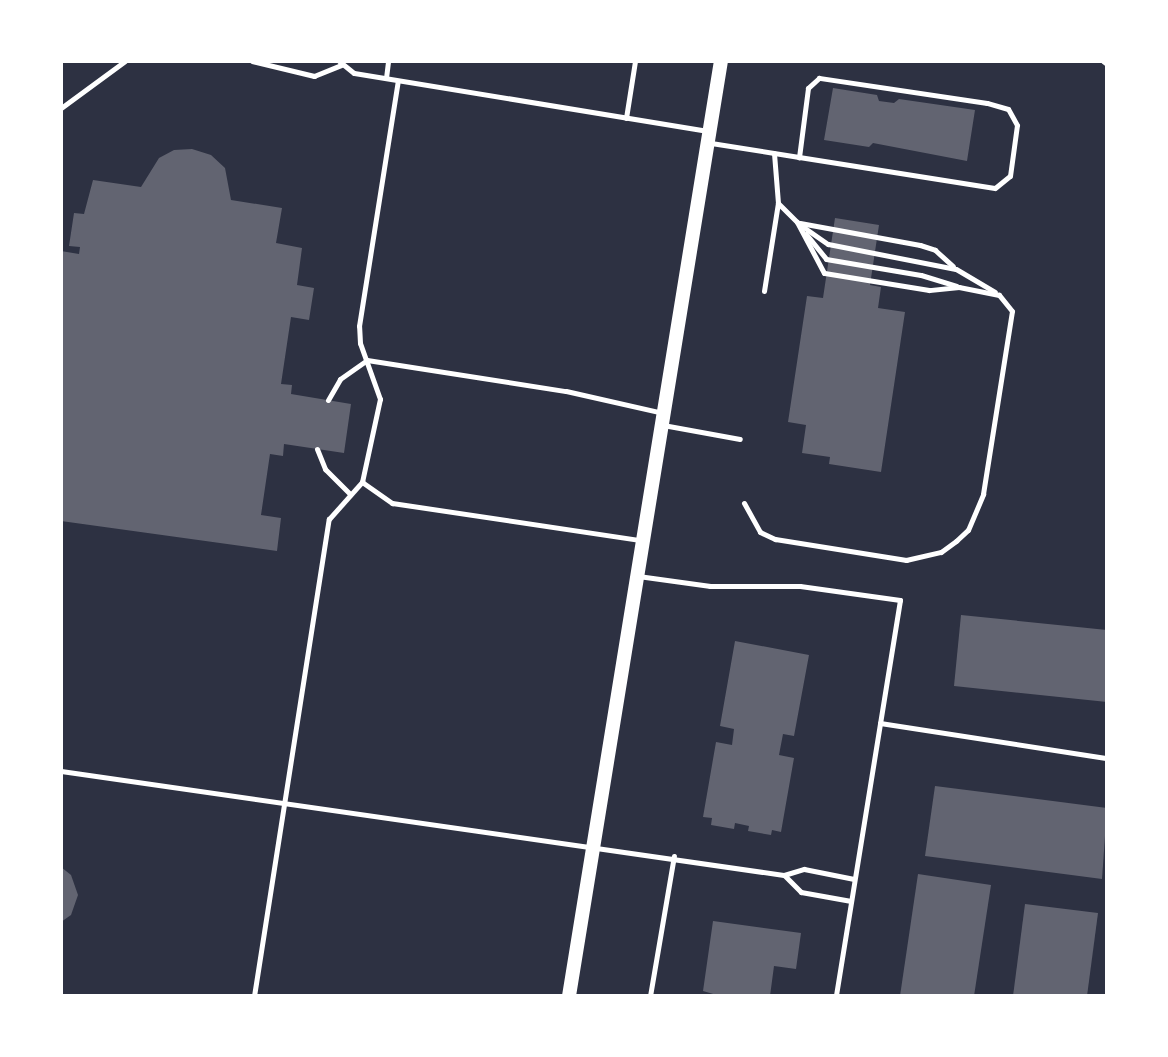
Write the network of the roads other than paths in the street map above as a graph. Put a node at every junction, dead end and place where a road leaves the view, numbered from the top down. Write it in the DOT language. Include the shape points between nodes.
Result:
graph roads {
  1 [pos="125,61"];
  2 [pos="252,61"];
  3 [pos="388,61"];
  4 [pos="635,61"];
  5 [pos="721,61"];
  6 [pos="340,63"];
  7 [pos="386,78"];
  8 [pos="398,81"];
  9 [pos="61,108"];
  10 [pos="626,118"];
  11 [pos="708,137"];
  12 [pos="774,153"];
  13 [pos="799,157"];
  14 [pos="778,203"];
  15 [pos="797,222"];
  16 [pos="956,269"];
  17 [pos="959,287"];
  18 [pos="764,291"];
  19 [pos="999,295"];
  20 [pos="367,360"];
  21 [pos="328,400"];
  22 [pos="663,419"];
  23 [pos="740,439"];
  24 [pos="317,449"];
  25 [pos="362,482"];
  26 [pos="349,494"];
  27 [pos="744,503"];
  28 [pos="643,540"];
  29 [pos="638,576"];
  30 [pos="880,723"];
  31 [pos="1107,758"];
  32 [pos="61,771"];
  33 [pos="284,804"];
  34 [pos="593,848"];
  35 [pos="674,856"];
  36 [pos="784,875"];
  37 [pos="854,879"];
  38 [pos="851,901"];
  39 [pos="254,996"];
  40 [pos="569,996"];
  41 [pos="650,996"];
  42 [pos="836,996"];
  1 -- 9 [label="lane"];
  2 -- 6 [label="lane" via="314,76"];
  3 -- 7 [label="lane"];
  4 -- 10 [label="lane"];
  5 -- 11 [label="main road"];
  6 -- 7 [label="lane" via="354,73"];
  7 -- 8 [label="lane"];
  8 -- 10 [label="lane"];
  8 -- 20 [label="lane" via="359,326"];
  10 -- 11 [label="lane"];
  11 -- 12 [label="lane"];
  11 -- 22 [label="main road"];
  12 -- 13 [label="lane"];
  12 -- 14 [label="lane"];
  13 -- 13 [label="lane" via="995,188 1010,176 1017,125 1008,109 987,103 819,78 808,88"];
  14 -- 15 [label="lane"];
  14 -- 18 [label="lane"];
  15 -- 16 [label="lane" via="828,244"];
  15 -- 16 [label="lane" via="920,244 935,250"];
  15 -- 17 [label="lane" via="826,259 921,275"];
  15 -- 17 [label="lane" via="824,273 929,290"];
  16 -- 19 [label="lane"];
  17 -- 19 [label="lane"];
  19 -- 27 [label="lane" via="1012,311 984,494 968,530 956,541 941,552 906,560 775,539 760,532"];
  20 -- 21 [label="lane" via="340,379"];
  20 -- 22 [label="lane" via="566,391"];
  20 -- 25 [label="lane" via="380,398"];
  22 -- 23 [label="lane"];
  22 -- 28 [label="main road"];
  24 -- 26 [label="lane" via="325,469"];
  25 -- 26 [label="lane"];
  25 -- 28 [label="lane" via="392,503"];
  26 -- 33 [label="lane" via="329,519"];
  28 -- 29 [label="main road"];
  29 -- 30 [label="lane" via="710,586 800,586 900,600"];
  29 -- 34 [label="main road"];
  30 -- 31 [label="lane"];
  30 -- 37 [label="lane"];
  32 -- 33 [label="lane"];
  33 -- 34 [label="lane"];
  33 -- 39 [label="lane"];
  34 -- 35 [label="lane"];
  34 -- 40 [label="main road"];
  35 -- 36 [label="lane"];
  35 -- 41 [label="lane"];
  36 -- 37 [label="lane" via="804,869"];
  36 -- 38 [label="lane" via="801,892"];
  37 -- 38 [label="lane"];
  38 -- 42 [label="lane"];
}
